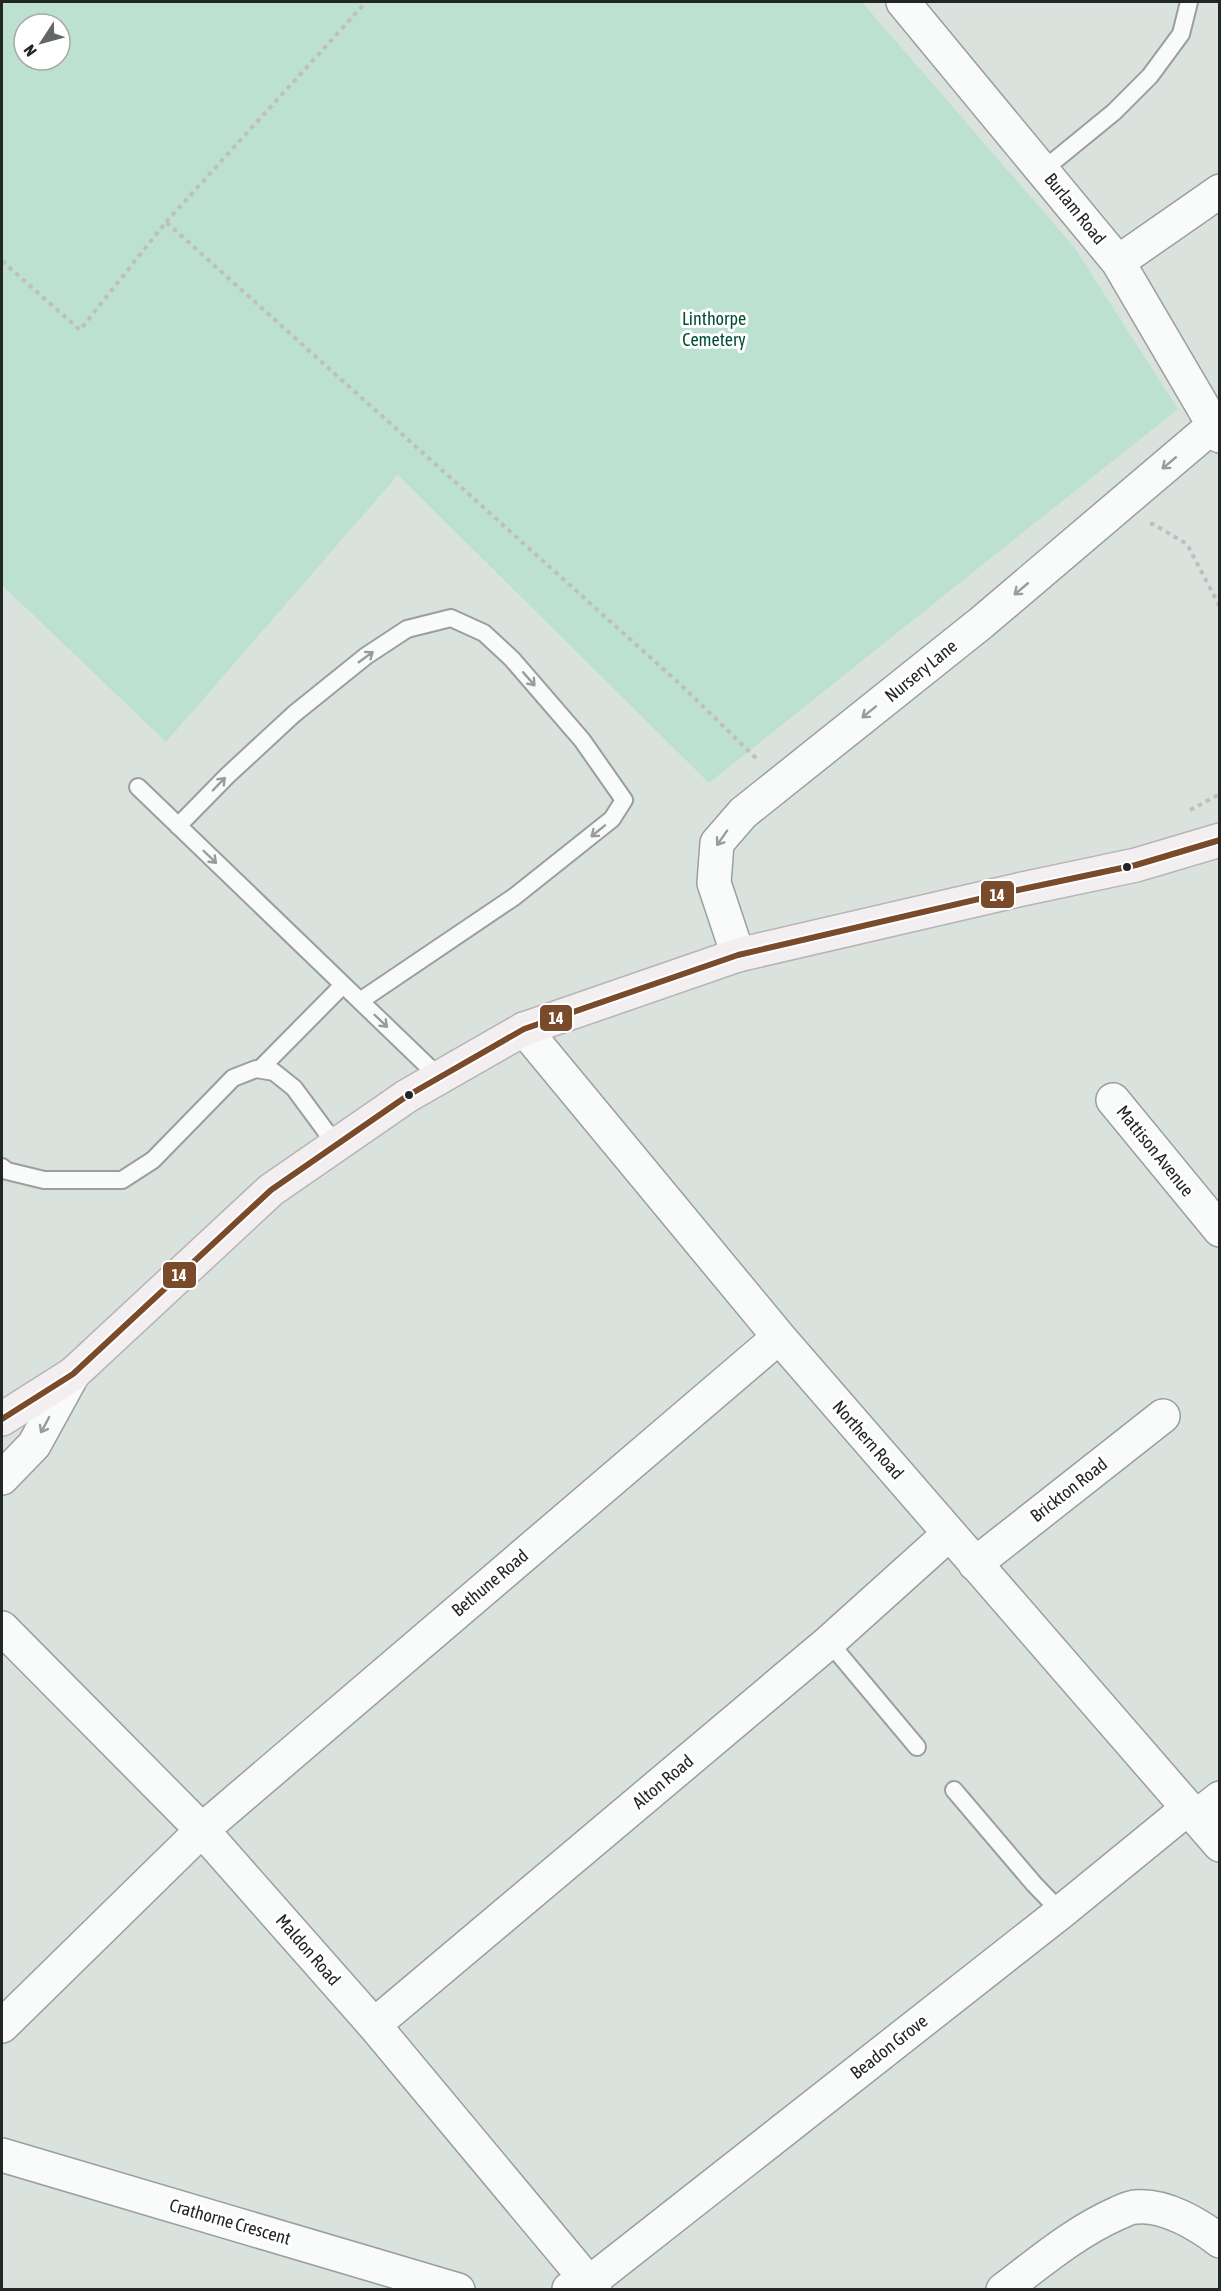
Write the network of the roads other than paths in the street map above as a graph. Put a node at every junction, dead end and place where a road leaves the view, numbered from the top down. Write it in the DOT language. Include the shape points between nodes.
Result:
graph roads {
  1 [pos="903,2"];
  2 [pos="1189,2"];
  3 [pos="1042,170"];
  4 [pos="1220,191"];
  5 [pos="1118,262"];
  6 [pos="1217,430"];
  7 [pos="138,787"];
  8 [pos="178,826"];
  9 [pos="1220,840"];
  10 [pos="738,955"];
  11 [pos="343,985"];
  12 [pos="360,1001"];
  13 [pos="524,1029"];
  14 [pos="260,1069"];
  15 [pos="439,1077"];
  16 [pos="1113,1100"];
  17 [pos="336,1145"];
  18 [pos="2,1167"];
  19 [pos="1220,1230"];
  20 [pos="779,1337"];
  21 [pos="73,1374"];
  22 [pos="1163,1416"];
  23 [pos="2,1419"];
  24 [pos="2,1478"];
  25 [pos="949,1534"];
  26 [pos="975,1564"];
  27 [pos="2,1628"];
  28 [pos="829,1642"];
  29 [pos="917,1747"];
  30 [pos="954,1790"];
  31 [pos="1201,1808"];
  32 [pos="202,1830"];
  33 [pos="1220,1845"];
  34 [pos="1061,1911"];
  35 [pos="374,2025"];
  36 [pos="2,2026"];
  37 [pos="2,2156"];
  38 [pos="1220,2241"];
  39 [pos="584,2287"];
  40 [pos="458,2289"];
  41 [pos="1003,2289"];
  1 -- 3 [label="street, Burlam Road"];
  2 -- 3 [label="lane" via="1181,34 1150,76 1114,112"];
  3 -- 5 [label="street, Burlam Road"];
  4 -- 5 [label="street"];
  5 -- 6 [label="street, Burlam Road"];
  6 -- 10 [label="street, Nursery Lane, one-way" via="743,813 717,843 714,883"];
  7 -- 8 [label="lane"];
  8 -- 11 [label="lane, one-way"];
  8 -- 12 [label="lane, one-way" via="294,714 406,629 451,618 484,633 512,659 582,740 624,800 612,819 514,897"];
  9 -- 10 [label="main road" via="1136,865"];
  10 -- 13 [label="main road"];
  11 -- 12 [label="lane"];
  11 -- 14 [label="lane"];
  12 -- 15 [label="lane, one-way"];
  13 -- 15 [label="main road"];
  13 -- 20 [label="street, Northern Road"];
  14 -- 17 [label="lane" via="274,1072 294,1088"];
  14 -- 18 [label="lane" via="232,1078 153,1160 122,1180 44,1180"];
  15 -- 17 [label="main road"];
  16 -- 19 [label="street, Mattison Avenue"];
  17 -- 21 [label="main road" via="271,1190"];
  20 -- 25 [label="street, Northern Road"];
  20 -- 32 [label="street, Bethune Road"];
  21 -- 23 [label="main road"];
  21 -- 24 [label="street, one-way" via="34,1445"];
  22 -- 26 [label="street, Brickton Road"];
  25 -- 26 [label="street, Northern Road"];
  25 -- 28 [label="street, Alton Road"];
  26 -- 31 [label="street, Northern Road"];
  27 -- 32 [label="street, Maldon Road"];
  28 -- 29 [label="lane"];
  28 -- 35 [label="street, Alton Road"];
  30 -- 34 [label="lane"];
  31 -- 33 [label="street, Northern Road"];
  31 -- 34 [label="street, Beadon Grove"];
  32 -- 35 [label="street, Maldon Road"];
  32 -- 36 [label="street"];
  34 -- 39 [label="street, Beadon Grove"];
  35 -- 39 [label="street, Maldon Road"];
  37 -- 40 [label="street, Crathorne Crescent"];
  38 -- 41 [label="street" via="1170,2211 1135,2206 1071,2238"];
}
